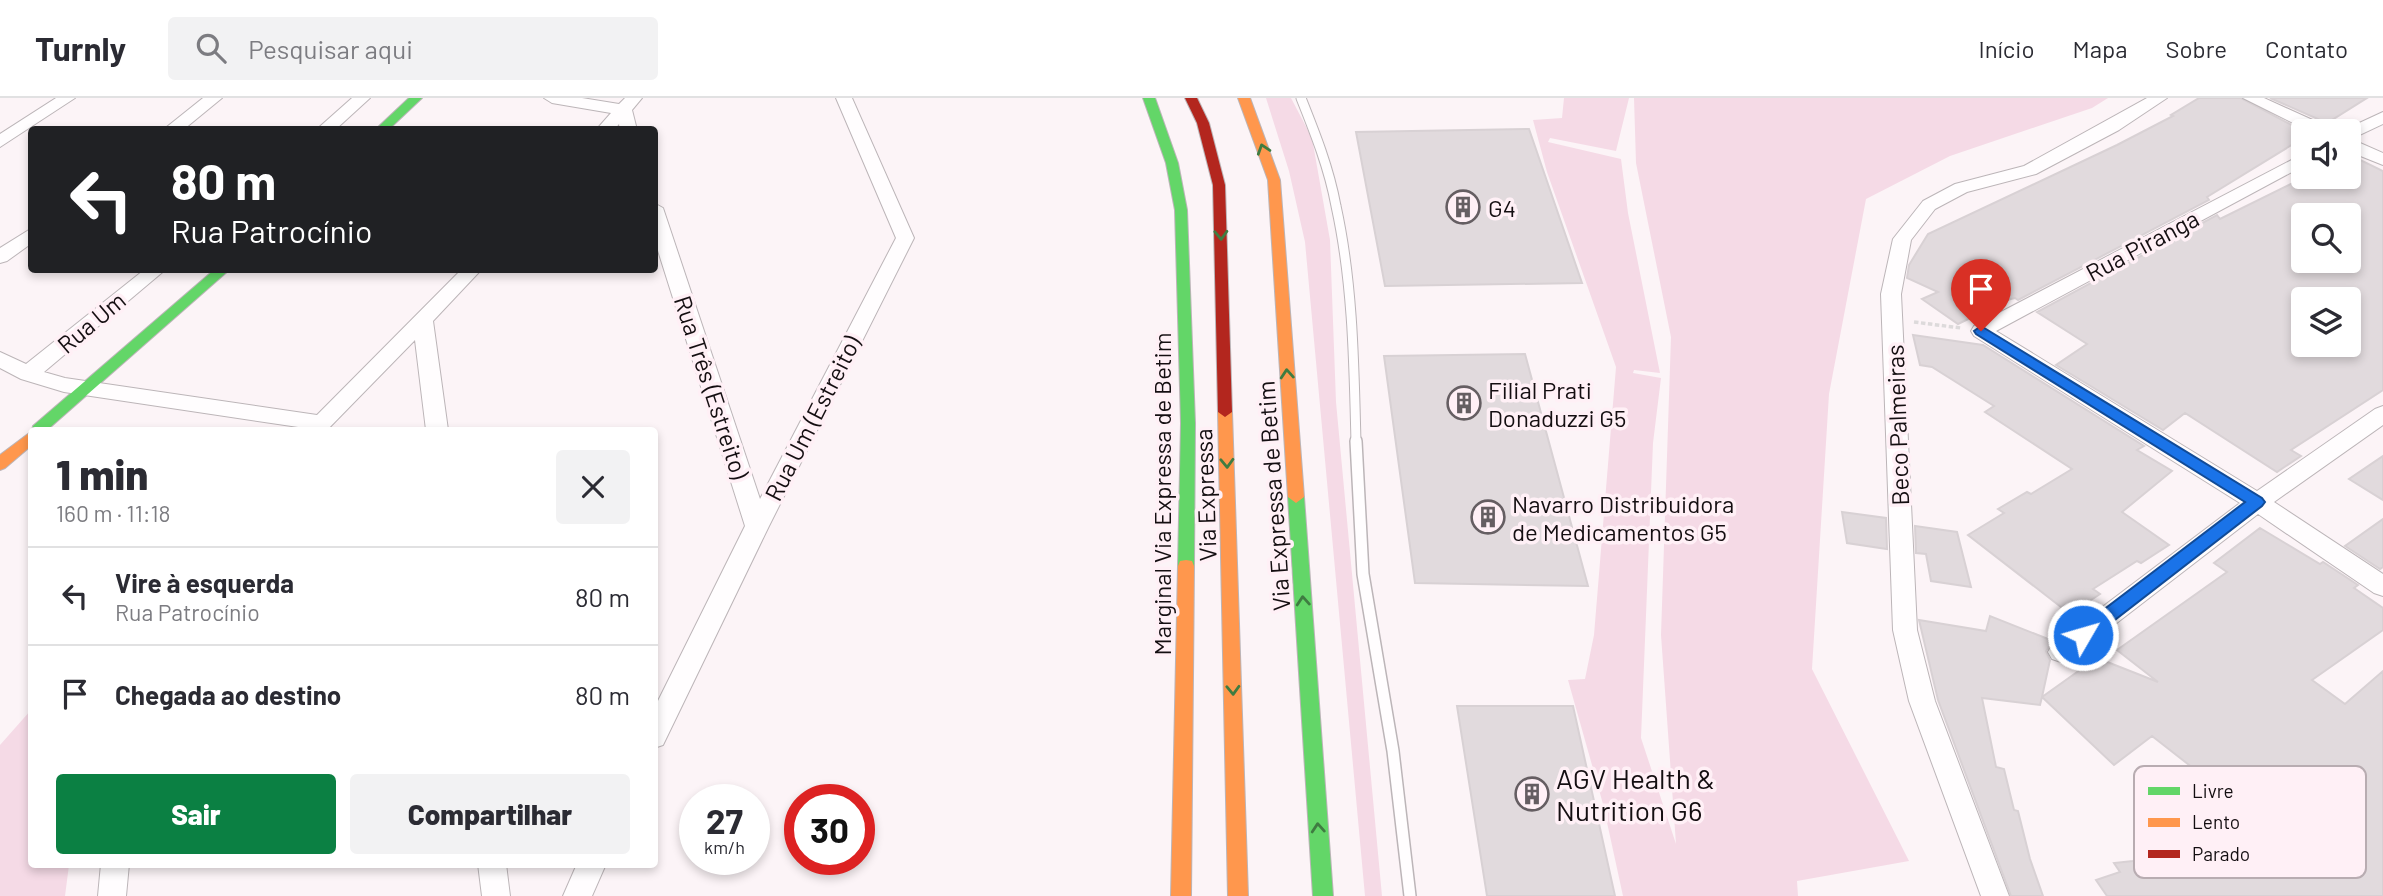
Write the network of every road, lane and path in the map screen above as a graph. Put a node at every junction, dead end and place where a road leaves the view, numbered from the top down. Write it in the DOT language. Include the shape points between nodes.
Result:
graph roads {
  1 [pos="67,98"];
  2 [pos="214,98"];
  3 [pos="362,98"];
  4 [pos="416,98"];
  5 [pos="552,98"];
  6 [pos="844,98"];
  7 [pos="1149,98"];
  8 [pos="1191,98"];
  9 [pos="1244,98"];
  10 [pos="1301,98"];
  11 [pos="2159,98"];
  12 [pos="2251,98"];
  13 [pos="628,104"];
  14 [pos="2383,117"];
  15 [pos="2296,119"];
  16 [pos="176,126"];
  17 [pos="329,126"];
  18 [pos="385,126"];
  19 [pos="608,126"];
  20 [pos="629,126"];
  21 [pos="2361,128"];
  22 [pos="8,131"];
  23 [pos="0,142"];
  24 [pos="2361,150"];
  25 [pos="2383,160"];
  26 [pos="2291,165"];
  27 [pos="658,220"];
  28 [pos="28,237"];
  29 [pos="0,257"];
  30 [pos="151,273"];
  31 [pos="219,273"];
  32 [pos="469,273"];
  33 [pos="1892,319"];
  34 [pos="423,321"];
  35 [pos="1981,331"];
  36 [pos="0,359"];
  37 [pos="28,374"];
  38 [pos="88,387"];
  39 [pos="2383,414"];
  40 [pos="41,427"];
  41 [pos="319,427"];
  42 [pos="437,427"];
  43 [pos="28,440"];
  44 [pos="0,464"];
  45 [pos="2257,502"];
  46 [pos="757,526"];
  47 [pos="2383,586"];
  48 [pos="2061,652"];
  49 [pos="658,729"];
  50 [pos="115,868"];
  51 [pos="492,868"];
  52 [pos="590,868"];
  53 [pos="112,896"];
  54 [pos="496,896"];
  55 [pos="577,896"];
  56 [pos="1181,896"];
  57 [pos="1238,896"];
  58 [pos="1323,896"];
  59 [pos="1410,896"];
  60 [pos="1995,896"];
  1 -- 22 [label="street"];
  2 -- 16 [label="street"];
  3 -- 17 [label="street"];
  4 -- 18 [label="main road"];
  5 -- 13 [label="street"];
  6 -- 46 [label="street, Rua Um (Estreito)" via="905,238"];
  7 -- 56 [label="main road, Marginal Via Expressa de Betim" via="1172,163 1181,210 1188,423"];
  8 -- 57 [label="main road, Via Expressa, one-way" via="1203,123 1219,185"];
  58 -- 9 [label="main road, Via Expressa de Betim, one-way" via="1274,180"];
  10 -- 59 [label="lane" via="1318,133 1336,199 1351,322 1361,558 1398,781"];
  11 -- 33 [label="street, Beco Palmeiras" via="2030,170 1961,188 1929,205 1902,239 1891,294"];
  12 -- 15 [label="street"];
  13 -- 19 [label="street"];
  13 -- 20 [label="street"];
  14 -- 21 [label="street"];
  22 -- 23 [label="street"];
  24 -- 25 [label="street"];
  26 -- 35 [label="street, Rua Piranga"];
  27 -- 46 [label="street, Rua Três (Estreito)"];
  28 -- 29 [label="street"];
  30 -- 37 [label="street, Rua Um"];
  31 -- 38 [label="main road"];
  32 -- 34 [label="street"];
  33 -- 35 [label="path"];
  33 -- 60 [label="street, Beco Palmeiras" via="1905,630 1922,701"];
  34 -- 41 [label="street"];
  34 -- 42 [label="street"];
  35 -- 45 [label="street"];
  36 -- 37 [label="street"];
  37 -- 38 [label="street"];
  38 -- 40 [label="main road"];
  38 -- 41 [label="street"];
  39 -- 45 [label="street"];
  43 -- 44 [label="main road"];
  45 -- 47 [label="street"];
  45 -- 48 [label="street"];
  46 -- 49 [label="street, Rua Um (Estreito)"];
  50 -- 53 [label="street"];
  51 -- 54 [label="street"];
  52 -- 55 [label="street"];
}
